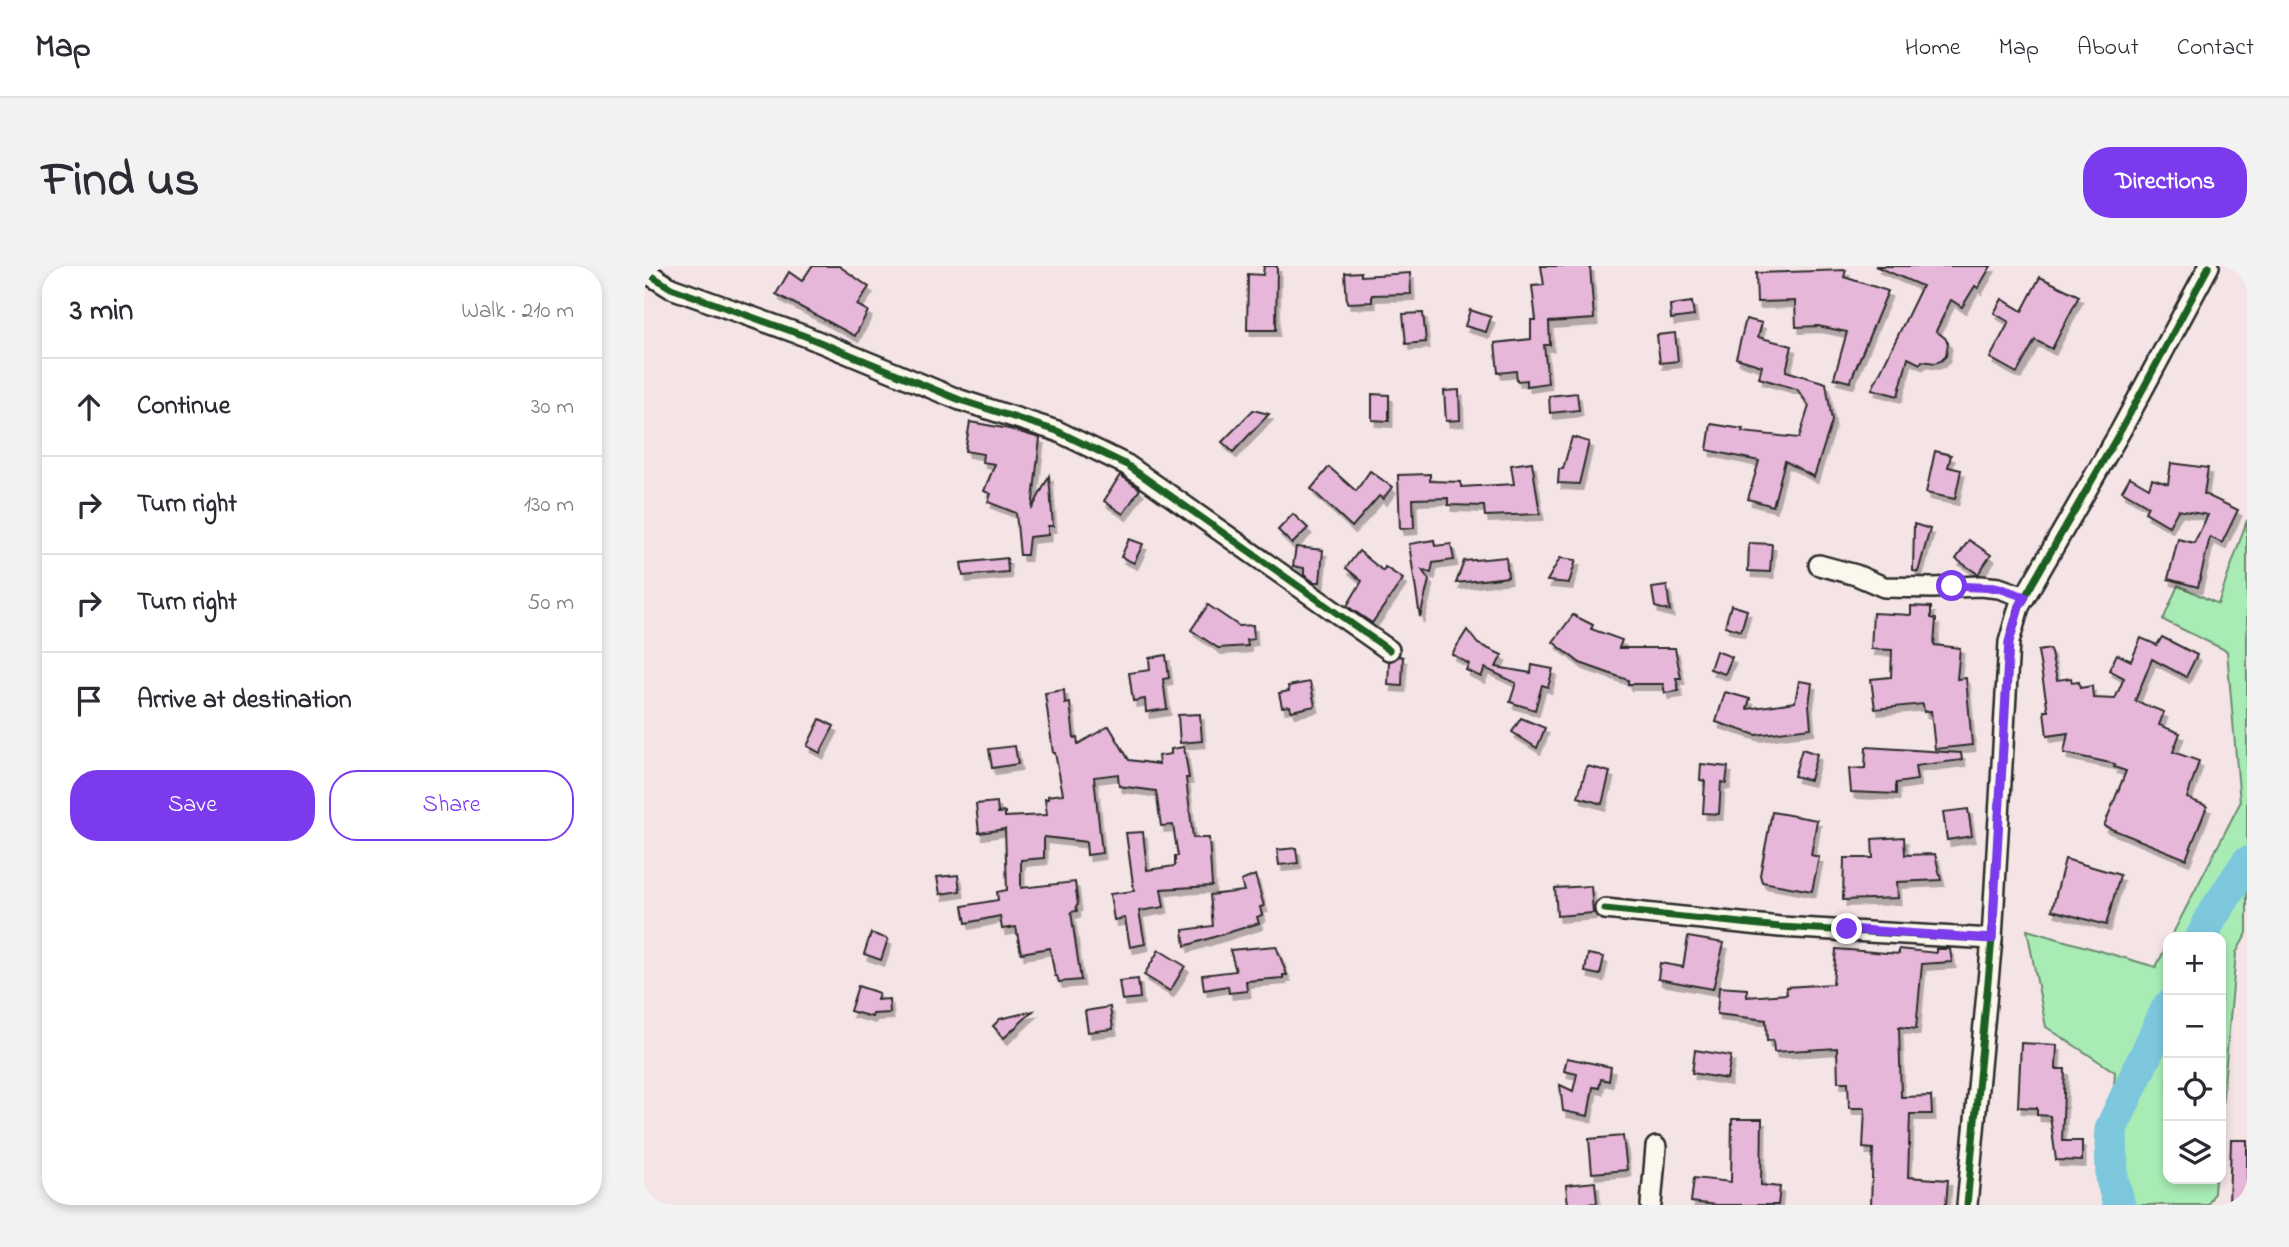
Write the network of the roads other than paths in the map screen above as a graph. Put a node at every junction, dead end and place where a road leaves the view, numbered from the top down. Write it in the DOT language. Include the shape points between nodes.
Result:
graph roads {
  1 [pos="2209,266"];
  2 [pos="644,271"];
  3 [pos="1819,565"];
  4 [pos="2025,597"];
  5 [pos="1389,650"];
  6 [pos="1605,909"];
  7 [pos="1992,939"];
  8 [pos="1656,1147"];
  9 [pos="1651,1205"];
  10 [pos="1967,1205"];
  1 -- 4 [label="street"];
  2 -- 5 [label="street" via="671,288 805,336 960,400 1057,431 1127,465"];
  3 -- 4 [label="street" via="1884,587 1980,586"];
  4 -- 7 [label="street" via="2009,642"];
  6 -- 7 [label="street" via="1780,927"];
  7 -- 10 [label="street"];
  8 -- 9 [label="street"];
}
